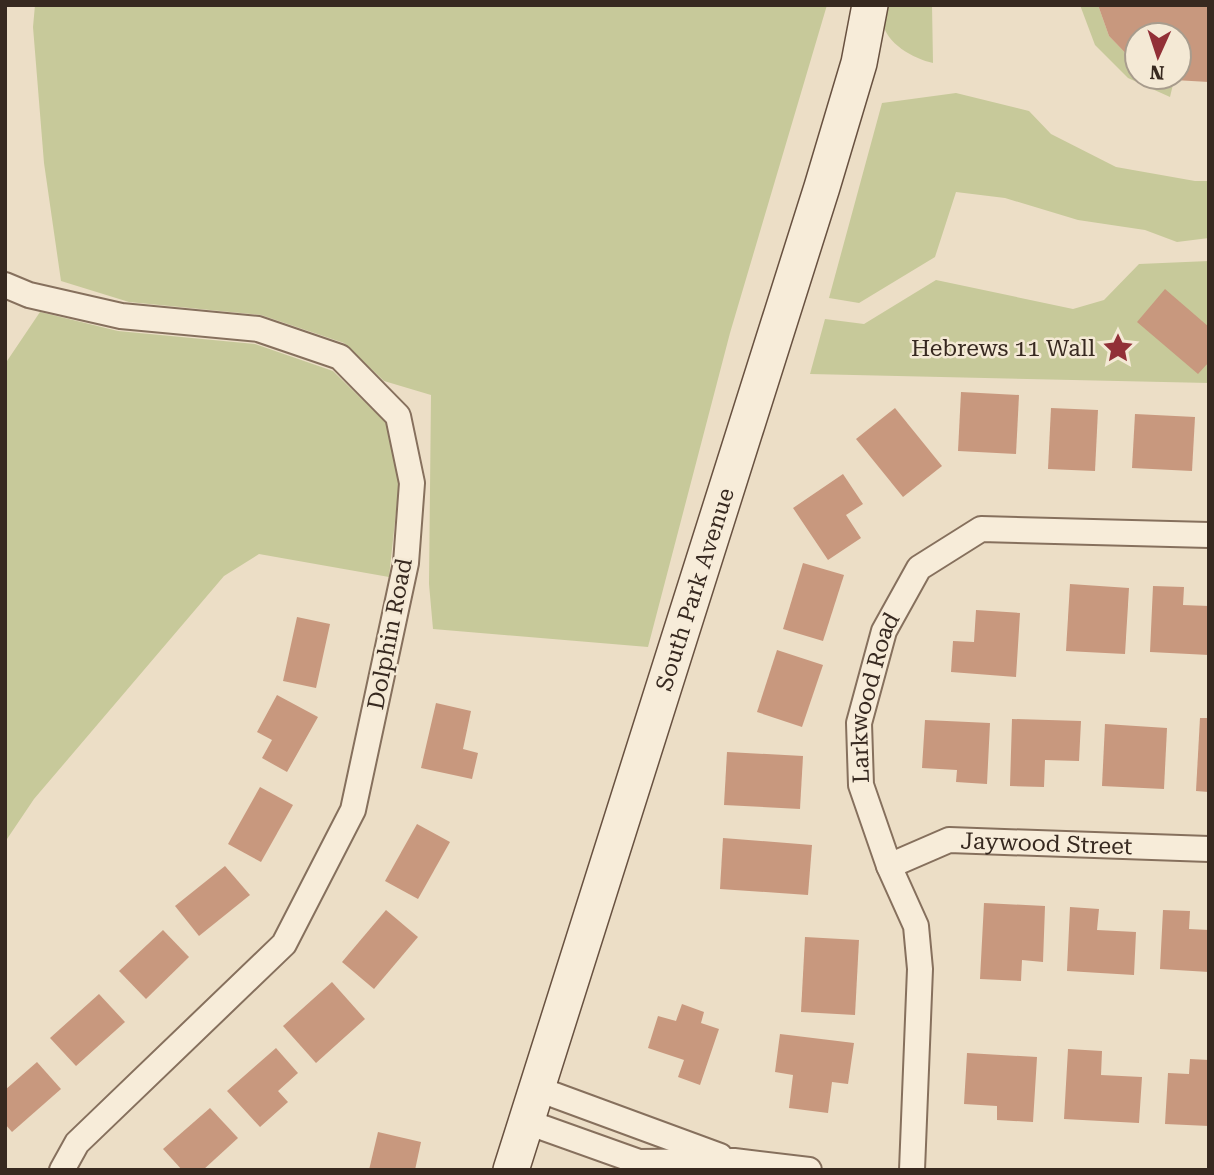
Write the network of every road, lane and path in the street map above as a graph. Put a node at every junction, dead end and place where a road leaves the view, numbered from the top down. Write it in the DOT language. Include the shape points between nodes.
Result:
graph roads {
  1 [pos="870,5"];
  2 [pos="5,285"];
  3 [pos="1209,535"];
  4 [pos="1209,849"];
  5 [pos="888,866"];
  6 [pos="533,1105"];
  7 [pos="734,1161"];
  8 [pos="62,1170"];
  9 [pos="511,1170"];
  10 [pos="809,1170"];
  11 [pos="912,1170"];
  1 -- 6 [label="street, South Park Avenue" via="859,63 822,187"];
  2 -- 8 [label="street, Dolphin Road" via="121,316 258,329 340,357 398,416 412,483 406,563 354,810 284,944 77,1143"];
  3 -- 5 [label="street, Larkwood Road" via="981,529 919,568 884,631 859,723 861,785"];
  4 -- 5 [label="street, Jaywood Street" via="949,840"];
  5 -- 11 [label="street, Larkwood Road" via="916,926 920,969"];
  6 -- 7 [label="street"];
  6 -- 7 [label="street" via="639,1162"];
  6 -- 9 [label="street, South Park Avenue"];
  7 -- 10 [label="street"];
}
